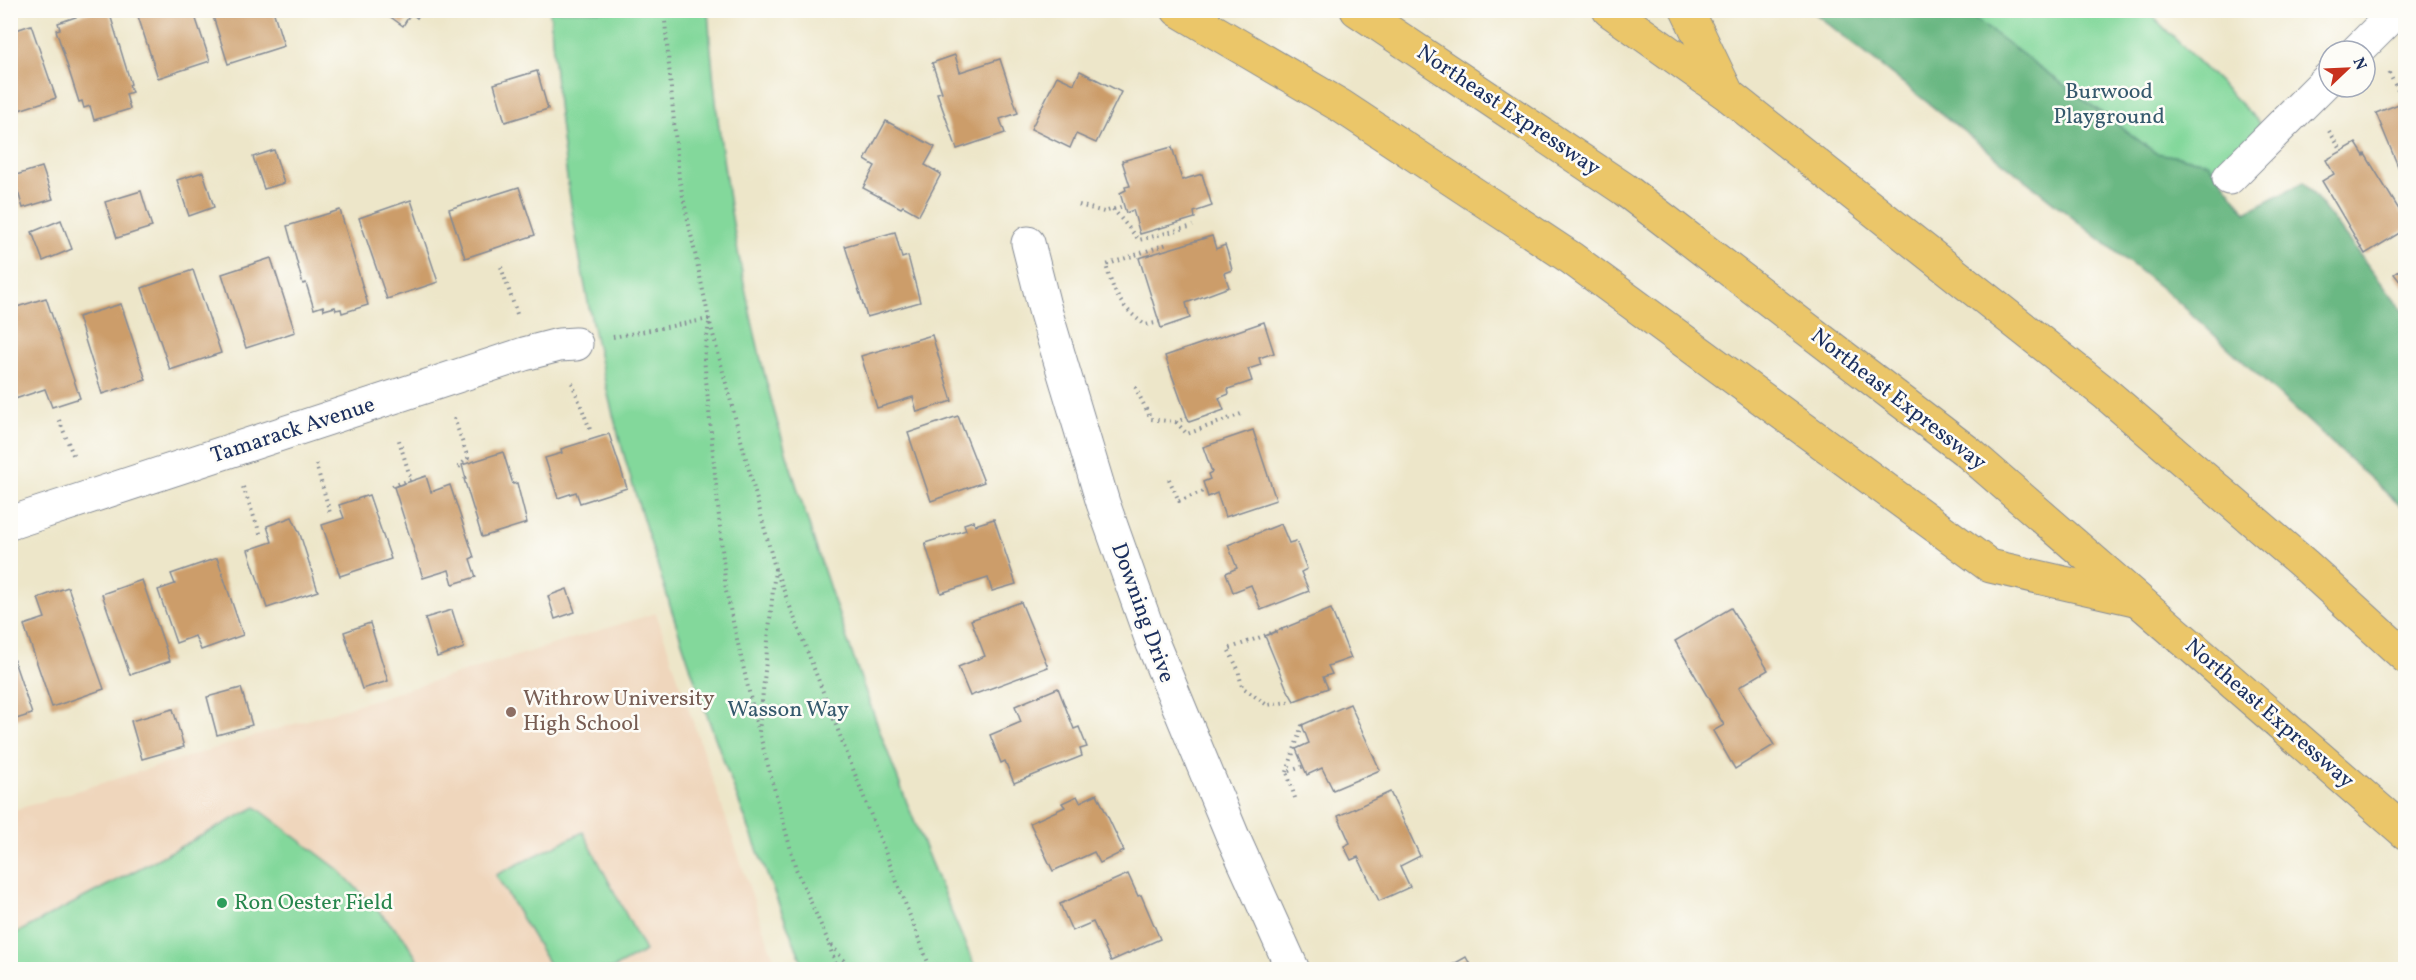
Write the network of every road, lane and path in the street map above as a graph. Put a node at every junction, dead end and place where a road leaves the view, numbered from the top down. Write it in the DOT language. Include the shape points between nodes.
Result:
graph roads {
  1 [pos="664,10"];
  2 [pos="1178,10"];
  3 [pos="1357,10"];
  4 [pos="1609,10"];
  5 [pos="1687,10"];
  6 [pos="2398,10"];
  7 [pos="2369,39"];
  8 [pos="2388,71"];
  9 [pos="2317,90"];
  10 [pos="1728,94"];
  11 [pos="2404,102"];
  12 [pos="2229,178"];
  13 [pos="1079,205"];
  14 [pos="1124,206"];
  15 [pos="1113,209"];
  16 [pos="1193,226"];
  17 [pos="1028,243"];
  18 [pos="1167,244"];
  19 [pos="501,267"];
  20 [pos="517,314"];
  21 [pos="709,319"];
  22 [pos="1160,322"];
  23 [pos="576,344"];
  24 [pos="572,382"];
  25 [pos="1135,387"];
  26 [pos="1244,413"];
  27 [pos="454,417"];
  28 [pos="1188,417"];
  29 [pos="59,420"];
  30 [pos="1176,423"];
  31 [pos="591,432"];
  32 [pos="398,437"];
  33 [pos="74,457"];
  34 [pos="316,464"];
  35 [pos="456,470"];
  36 [pos="1169,478"];
  37 [pos="392,486"];
  38 [pos="243,488"];
  39 [pos="1206,490"];
  40 [pos="330,513"];
  41 [pos="10,523"];
  42 [pos="261,536"];
  43 [pos="775,568"];
  44 [pos="2138,600"];
  45 [pos="1288,627"];
  46 [pos="2406,657"];
  47 [pos="1294,701"];
  48 [pos="1302,725"];
  49 [pos="759,732"];
  50 [pos="1304,766"];
  51 [pos="1287,772"];
  52 [pos="1295,798"];
  53 [pos="2406,833"];
  54 [pos="828,941"];
  55 [pos="838,969"];
  56 [pos="852,969"];
  57 [pos="931,969"];
  58 [pos="1293,969"];
  1 -- 21 [label="path" via="679,178"];
  2 -- 44 [label="highway" via="1341,106 1571,258 1990,566"];
  3 -- 44 [label="highway, Northeast Expressway" via="1624,189 1969,453"];
  4 -- 10 [label="highway"];
  5 -- 10 [label="highway"];
  6 -- 7 [label="street"];
  8 -- 11 [label="path"];
  9 -- 12 [label="street"];
  10 -- 46 [label="highway" via="2104,393"];
  13 -- 15 [label="path" via="1104,212"];
  14 -- 15 [label="path"];
  15 -- 16 [label="path" via="1139,240"];
  17 -- 58 [label="street, Downing Drive" via="1102,503 1153,644"];
  18 -- 22 [label="path" via="1106,265 1112,286 1126,310 1144,325"];
  19 -- 20 [label="path"];
  21 -- 23 [label="path"];
  21 -- 43 [label="path"];
  21 -- 49 [label="path" via="704,358 726,591"];
  23 -- 41 [label="street, Tamarack Avenue" via="524,354"];
  24 -- 31 [label="path"];
  25 -- 30 [label="path" via="1151,419"];
  26 -- 30 [label="path" via="1187,434"];
  27 -- 35 [label="path" via="468,458"];
  28 -- 30 [label="path"];
  29 -- 33 [label="path"];
  32 -- 37 [label="path" via="411,480"];
  34 -- 40 [label="path"];
  36 -- 39 [label="path" via="1179,501"];
  38 -- 42 [label="path"];
  43 -- 49 [label="path"];
  43 -- 57 [label="path"];
  44 -- 53 [label="highway, Northeast Expressway"];
  45 -- 47 [label="path" via="1228,649 1242,687 1267,705"];
  48 -- 51 [label="path"];
  49 -- 54 [label="path" via="796,869"];
  50 -- 51 [label="path"];
  51 -- 52 [label="path"];
  54 -- 55 [label="path"];
  54 -- 56 [label="path"];
}
